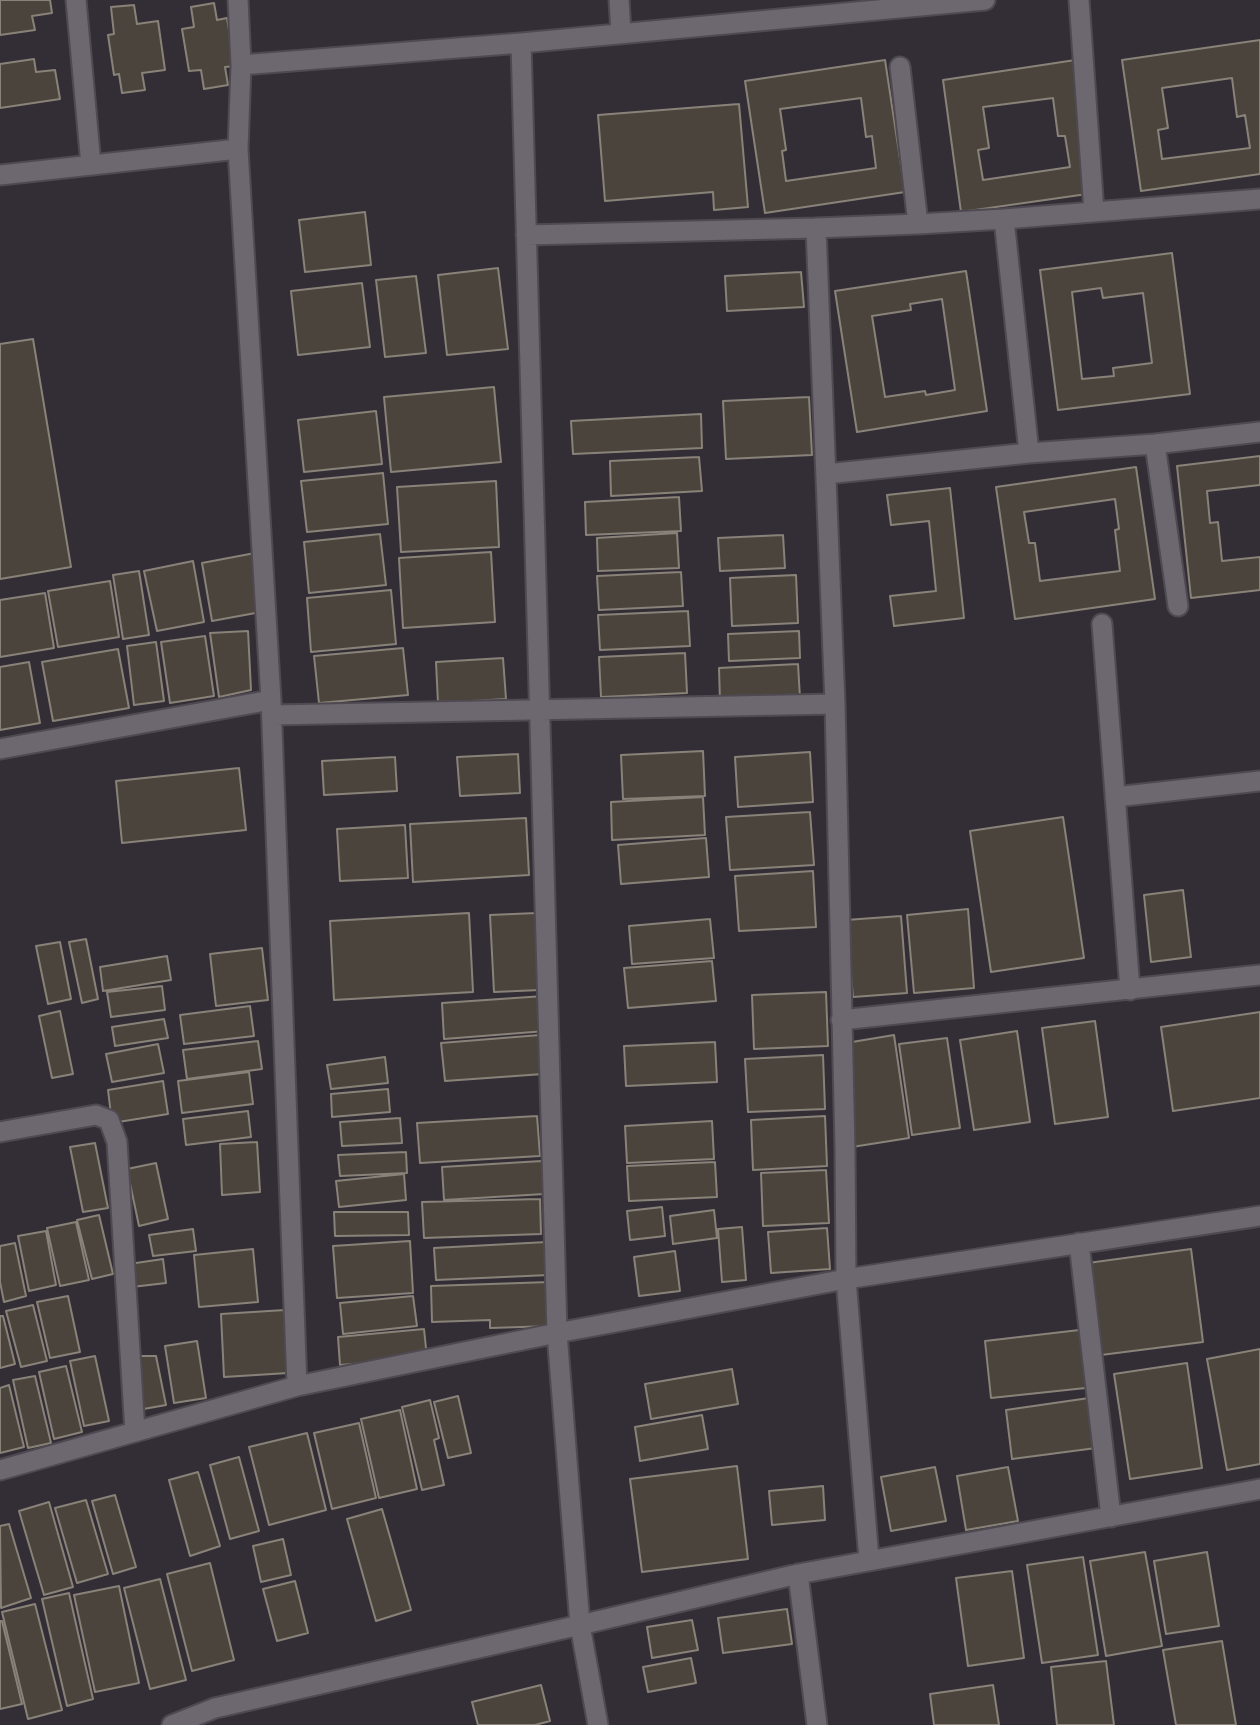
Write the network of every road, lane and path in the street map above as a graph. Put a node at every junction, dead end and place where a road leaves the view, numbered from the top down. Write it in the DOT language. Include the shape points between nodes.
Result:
graph roads {
  1 [pos="76,0"];
  2 [pos="239,0"];
  3 [pos="619,0"];
  4 [pos="985,0"];
  5 [pos="1079,0"];
  6 [pos="621,33"];
  7 [pos="521,43"];
  8 [pos="242,65"];
  9 [pos="900,67"];
  10 [pos="238,149"];
  11 [pos="91,165"];
  12 [pos="0,176"];
  13 [pos="1260,199"];
  14 [pos="1094,212"];
  15 [pos="1004,219"];
  16 [pos="918,224"];
  17 [pos="816,228"];
  18 [pos="526,235"];
  19 [pos="1260,432"];
  20 [pos="1155,444"];
  21 [pos="1029,453"];
  22 [pos="826,474"];
  23 [pos="1178,606"];
  24 [pos="1102,624"];
  25 [pos="835,704"];
  26 [pos="271,708"];
  27 [pos="539,711"];
  28 [pos="0,749"];
  29 [pos="1260,781"];
  30 [pos="1115,797"];
  31 [pos="1260,975"];
  32 [pos="1130,990"];
  33 [pos="841,1020"];
  34 [pos="0,1132"];
  35 [pos="1260,1216"];
  36 [pos="1079,1243"];
  37 [pos="846,1279"];
  38 [pos="557,1333"];
  39 [pos="297,1387"];
  40 [pos="135,1432"];
  41 [pos="0,1470"];
  42 [pos="1260,1489"];
  43 [pos="1111,1517"];
  44 [pos="869,1560"];
  45 [pos="797,1574"];
  46 [pos="580,1625"];
  47 [pos="172,1725"];
  48 [pos="598,1725"];
  49 [pos="817,1725"];
  1 -- 11 [label="street"];
  2 -- 8 [label="street"];
  3 -- 6 [label="street"];
  4 -- 6 [label="street"];
  5 -- 14 [label="street"];
  6 -- 7 [label="street"];
  7 -- 8 [label="street"];
  7 -- 18 [label="street"];
  8 -- 10 [label="street"];
  9 -- 16 [label="street"];
  10 -- 11 [label="street"];
  10 -- 26 [label="street"];
  11 -- 12 [label="street"];
  13 -- 14 [label="street"];
  14 -- 15 [label="street"];
  15 -- 16 [label="street"];
  15 -- 21 [label="street"];
  16 -- 17 [label="street"];
  17 -- 18 [label="street"];
  17 -- 22 [label="street"];
  18 -- 27 [label="street"];
  19 -- 20 [label="street"];
  20 -- 21 [label="street"];
  20 -- 23 [label="street"];
  21 -- 22 [label="street"];
  22 -- 25 [label="street"];
  24 -- 30 [label="street"];
  25 -- 27 [label="street"];
  25 -- 33 [label="street"];
  26 -- 27 [label="street"];
  26 -- 28 [label="street"];
  26 -- 39 [label="street"];
  27 -- 38 [label="street"];
  29 -- 30 [label="street"];
  30 -- 32 [label="street"];
  31 -- 32 [label="street"];
  32 -- 33 [label="street"];
  33 -- 37 [label="street"];
  34 -- 40 [label="street" via="96,1115 109,1120 117,1142"];
  35 -- 36 [label="street"];
  36 -- 37 [label="street"];
  36 -- 43 [label="street"];
  37 -- 38 [label="street"];
  37 -- 44 [label="street"];
  38 -- 39 [label="street"];
  38 -- 46 [label="street"];
  39 -- 40 [label="street"];
  40 -- 41 [label="street"];
  42 -- 43 [label="street"];
  43 -- 44 [label="street"];
  44 -- 45 [label="street"];
  45 -- 46 [label="street"];
  45 -- 49 [label="street"];
  46 -- 47 [label="street" via="215,1708"];
  46 -- 48 [label="street"];
}
